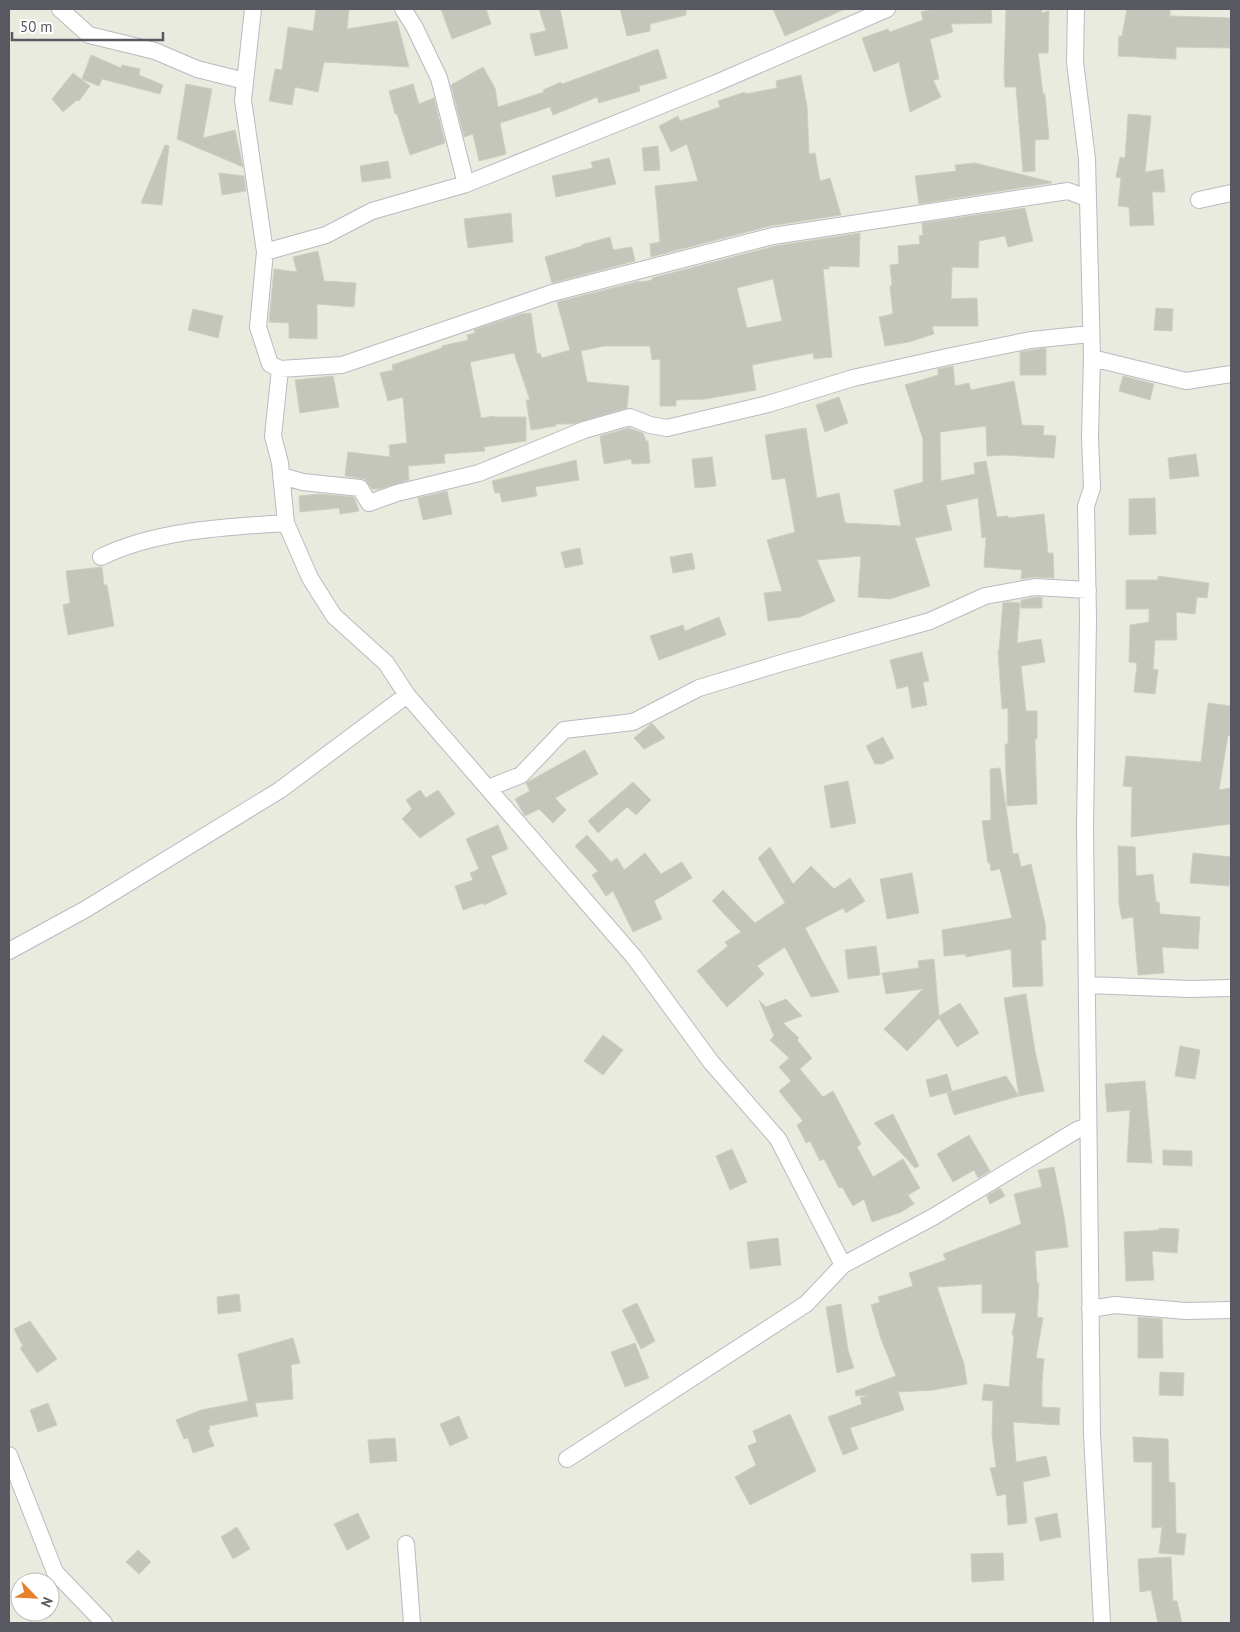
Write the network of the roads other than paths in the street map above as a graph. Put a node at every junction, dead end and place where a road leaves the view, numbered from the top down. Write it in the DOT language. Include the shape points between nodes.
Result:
graph roads {
  1 [pos="60,9"];
  2 [pos="253,9"];
  3 [pos="403,9"];
  4 [pos="887,9"];
  5 [pos="1076,9"];
  6 [pos="245,81"];
  7 [pos="466,184"];
  8 [pos="1231,193"];
  9 [pos="1087,198"];
  10 [pos="1199,200"];
  11 [pos="265,252"];
  12 [pos="1090,334"];
  13 [pos="1092,358"];
  14 [pos="280,368"];
  15 [pos="1231,374"];
  16 [pos="281,476"];
  17 [pos="286,523"];
  18 [pos="101,557"];
  19 [pos="1088,590"];
  20 [pos="407,695"];
  21 [pos="488,788"];
  22 [pos="9,951"];
  23 [pos="1087,985"];
  24 [pos="1231,988"];
  25 [pos="1088,1126"];
  26 [pos="843,1265"];
  27 [pos="1090,1309"];
  28 [pos="1231,1310"];
  29 [pos="9,1455"];
  30 [pos="567,1459"];
  31 [pos="406,1544"];
  32 [pos="104,1623"];
  33 [pos="412,1623"];
  34 [pos="1102,1623"];
  1 -- 6 [label="street" via="89,36 155,51 197,69"];
  2 -- 6 [label="street"];
  3 -- 7 [label="street" via="439,78"];
  4 -- 7 [label="street" via="714,84"];
  5 -- 9 [label="street" via="1075,62 1087,159"];
  6 -- 11 [label="street" via="243,100"];
  7 -- 11 [label="street" via="372,211 326,236"];
  8 -- 10 [label="street"];
  9 -- 12 [label="street"];
  9 -- 14 [label="street" via="1068,191 773,236 552,293 342,365"];
  11 -- 14 [label="street" via="258,327 270,364"];
  12 -- 13 [label="street"];
  12 -- 16 [label="street" via="1031,340 947,357 853,378 768,404 667,428 630,417 584,430 479,473 369,503 360,488 303,482"];
  13 -- 15 [label="street" via="1186,381"];
  13 -- 19 [label="street" via="1092,488 1086,506"];
  14 -- 16 [label="street" via="273,436"];
  16 -- 17 [label="street"];
  17 -- 18 [label="street" via="170,535"];
  17 -- 20 [label="street" via="310,578 334,616 386,663"];
  19 -- 21 [label="street" via="1035,586 985,596 930,621 699,688 633,722 564,730 521,775"];
  19 -- 23 [label="street"];
  20 -- 21 [label="street"];
  20 -- 22 [label="street" via="280,790 86,909"];
  21 -- 26 [label="street" via="634,957 711,1062 778,1140"];
  23 -- 24 [label="street"];
  23 -- 25 [label="street"];
  25 -- 26 [label="street" via="1076,1130 933,1217"];
  25 -- 27 [label="street"];
  26 -- 30 [label="street" via="806,1304"];
  27 -- 28 [label="street" via="1115,1305 1186,1311"];
  27 -- 34 [label="street" via="1092,1434"];
  29 -- 32 [label="street" via="55,1572"];
  31 -- 33 [label="street"];
}
